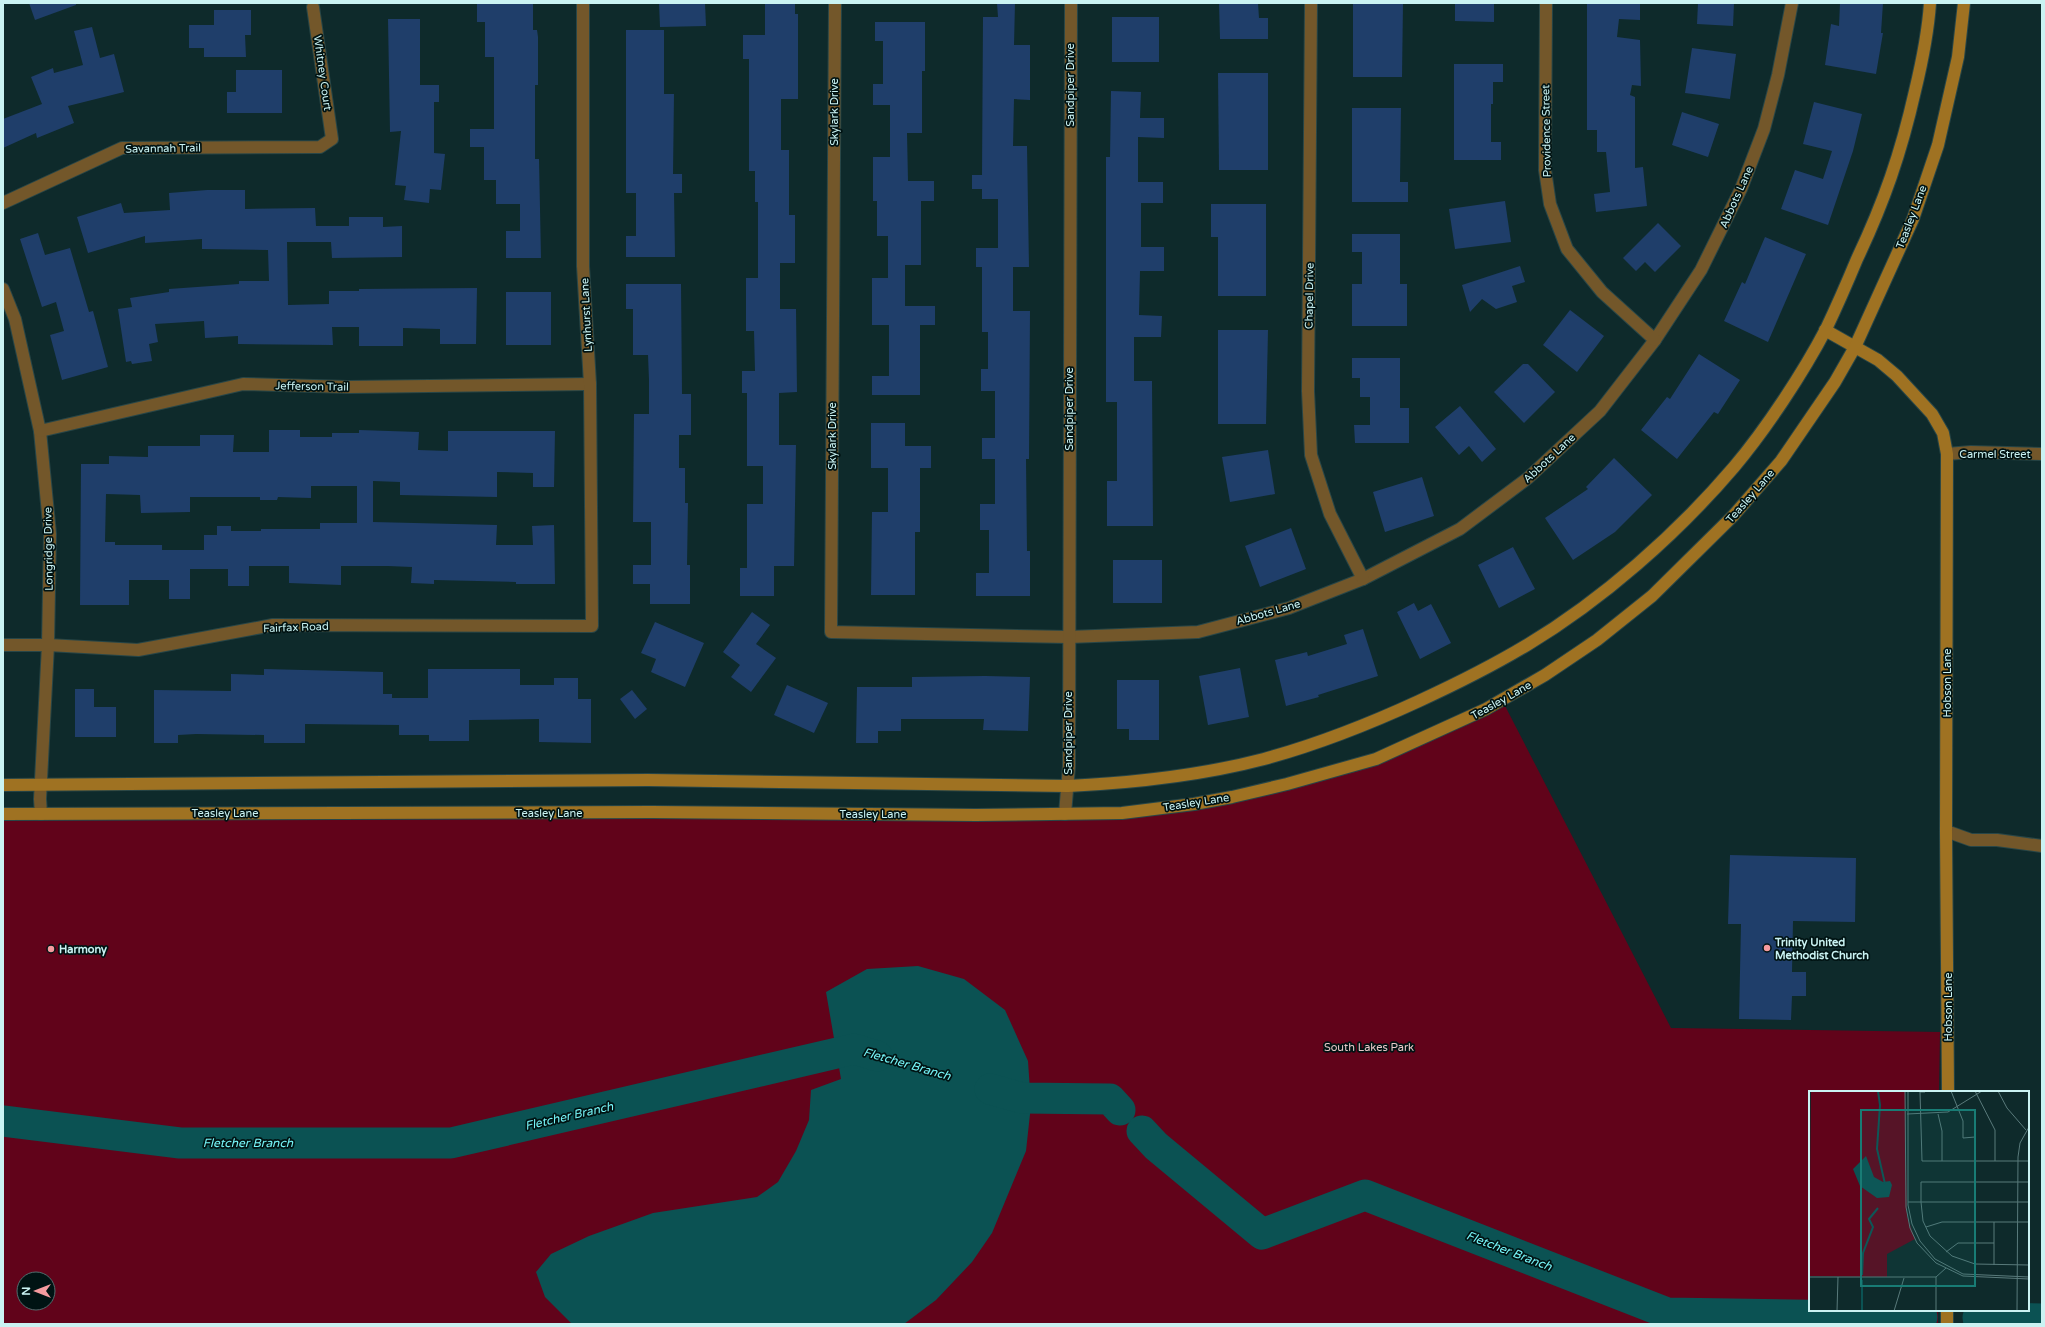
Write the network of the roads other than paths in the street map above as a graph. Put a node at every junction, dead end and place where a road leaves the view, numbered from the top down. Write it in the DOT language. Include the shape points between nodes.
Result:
graph roads {
  1 [pos="583,3"];
  2 [pos="835,3"];
  3 [pos="1071,3"];
  4 [pos="1311,3"];
  5 [pos="1546,3"];
  6 [pos="1792,3"];
  7 [pos="1930,3"];
  8 [pos="1964,3"];
  9 [pos="313,7"];
  10 [pos="332,139"];
  11 [pos="3,203"];
  12 [pos="3,289"];
  13 [pos="1826,330"];
  14 [pos="1655,340"];
  15 [pos="1855,347"];
  16 [pos="590,384"];
  17 [pos="40,431"];
  18 [pos="1947,454"];
  19 [pos="2042,454"];
  20 [pos="1363,579"];
  21 [pos="592,626"];
  22 [pos="1068,637"];
  23 [pos="3,645"];
  24 [pos="48,645"];
  25 [pos="3,786"];
  26 [pos="40,786"];
  27 [pos="1068,786"];
  28 [pos="3,814"];
  29 [pos="41,814"];
  30 [pos="1065,814"];
  31 [pos="1946,831"];
  32 [pos="2042,846"];
  33 [pos="1948,1091"];
  34 [pos="1947,1311"];
  35 [pos="1947,1324"];
  1 -- 16 [label="street, Lynhurst Lane" via="583,266"];
  2 -- 22 [label="street, Skylark Drive" via="831,632"];
  3 -- 22 [label="street, Sandpiper Drive"];
  4 -- 20 [label="street, Chapel Drive" via="1308,391 1311,455 1330,514"];
  5 -- 14 [label="street, Providence Street" via="1545,170 1550,204 1567,249 1602,292"];
  6 -- 14 [label="street, Abbots Lane" via="1764,129 1741,189 1701,270"];
  7 -- 13 [label="main road" via="1925,51 1903,143 1888,190"];
  8 -- 15 [label="main road, Teasley Lane" via="1958,57 1938,145 1913,219"];
  9 -- 10 [label="street, Whitney Court"];
  10 -- 11 [label="street, Savannah Trail" via="320,147 122,148"];
  12 -- 17 [label="street, Longridge Drive" via="15,319"];
  13 -- 15 [label="main road, Hobson Lane"];
  13 -- 27 [label="main road" via="1773,414 1736,465 1697,508 1628,571 1579,610 1528,645 1472,676 1359,728 1326,740 1260,760 1174,776"];
  14 -- 20 [label="street, Abbots Lane" via="1600,411 1528,478 1460,529"];
  15 -- 18 [label="main road, Hobson Lane" via="1878,360 1897,376 1932,414 1943,433"];
  15 -- 30 [label="main road, Teasley Lane" via="1804,430 1781,461 1733,516 1652,596 1621,622 1545,674 1486,709 1376,759 1287,784 1187,805 1122,813"];
  16 -- 17 [label="street, Jefferson Trail" via="243,384"];
  16 -- 21 [label="street, Lynhurst Lane"];
  17 -- 24 [label="street, Longridge Drive" via="50,534"];
  18 -- 19 [label="street, Carmel Street"];
  18 -- 31 [label="main road, Hobson Lane"];
  20 -- 22 [label="street, Abbots Lane" via="1289,608 1198,632"];
  21 -- 24 [label="street, Fairfax Road" via="274,625 138,650"];
  22 -- 27 [label="street, Sandpiper Drive"];
  23 -- 24 [label="street, Fairfax Road"];
  24 -- 26 [label="street, Longridge Drive"];
  25 -- 26 [label="main road"];
  26 -- 27 [label="main road" via="648,780"];
  26 -- 29 [label="street, Longridge Drive"];
  27 -- 30 [label="street, Sandpiper Drive"];
  28 -- 29 [label="main road, Teasley Lane"];
  29 -- 30 [label="main road, Teasley Lane"];
  31 -- 32 [label="street" via="1971,840 1997,840"];
  31 -- 33 [label="main road, Hobson Lane"];
  34 -- 35 [label="main road"];
}
